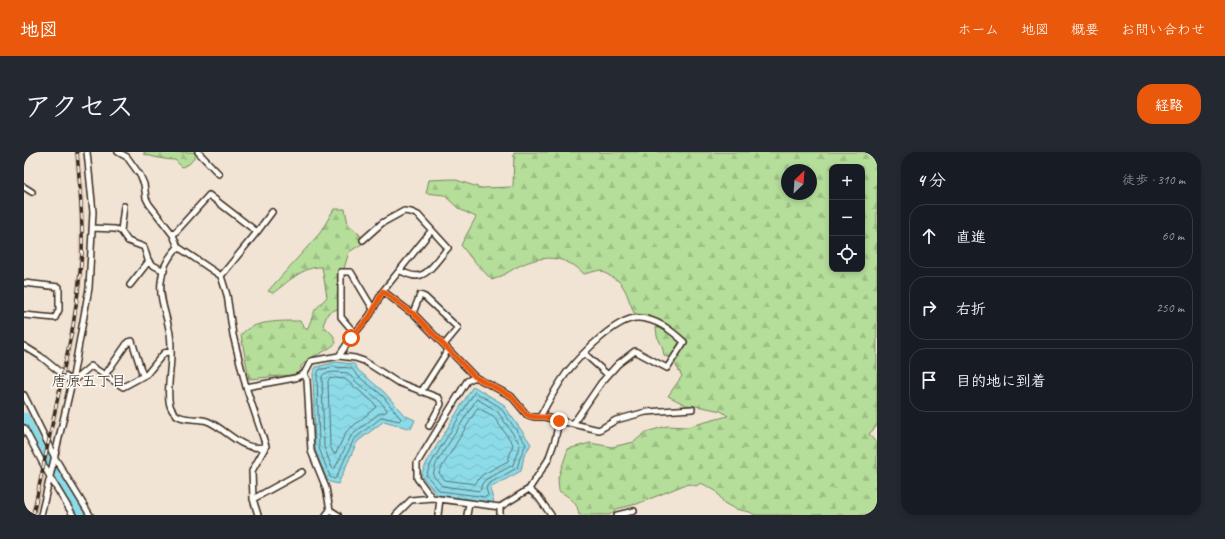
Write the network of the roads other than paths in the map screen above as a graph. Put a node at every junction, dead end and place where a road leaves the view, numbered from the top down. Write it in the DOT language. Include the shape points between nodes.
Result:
graph roads {
  1 [pos="87,152"];
  2 [pos="118,152"];
  3 [pos="198,152"];
  4 [pos="219,174"];
  5 [pos="24,187"];
  6 [pos="32,192"];
  7 [pos="124,206"];
  8 [pos="272,212"];
  9 [pos="92,228"];
  10 [pos="120,231"];
  11 [pos="431,231"];
  12 [pos="257,232"];
  13 [pos="173,235"];
  14 [pos="363,240"];
  15 [pos="178,247"];
  16 [pos="149,261"];
  17 [pos="164,271"];
  18 [pos="400,271"];
  19 [pos="221,276"];
  20 [pos="24,283"];
  21 [pos="130,285"];
  22 [pos="383,291"];
  23 [pos="373,309"];
  24 [pos="413,313"];
  25 [pos="24,315"];
  26 [pos="356,332"];
  27 [pos="444,345"];
  28 [pos="24,346"];
  29 [pos="448,350"];
  30 [pos="171,351"];
  31 [pos="585,354"];
  32 [pos="339,356"];
  33 [pos="304,374"];
  34 [pos="105,375"];
  35 [pos="608,375"];
  36 [pos="143,376"];
  37 [pos="475,377"];
  38 [pos="72,382"];
  39 [pos="246,387"];
  40 [pos="421,392"];
  41 [pos="24,395"];
  42 [pos="692,409"];
  43 [pos="540,417"];
  44 [pos="559,421"];
  45 [pos="573,424"];
  46 [pos="429,426"];
  47 [pos="24,428"];
  48 [pos="266,446"];
  49 [pos="54,460"];
  50 [pos="302,472"];
  51 [pos="51,476"];
  52 [pos="529,489"];
  53 [pos="432,498"];
  54 [pos="253,499"];
  55 [pos="440,499"];
  56 [pos="469,504"];
  57 [pos="500,507"];
  58 [pos="330,510"];
  59 [pos="634,510"];
  60 [pos="41,515"];
  61 [pos="73,515"];
  62 [pos="90,515"];
  63 [pos="258,515"];
  64 [pos="326,515"];
  65 [pos="338,515"];
  66 [pos="396,515"];
  67 [pos="438,515"];
  68 [pos="467,515"];
  69 [pos="500,515"];
  70 [pos="551,515"];
  71 [pos="616,515"];
  1 -- 9 [label="street" via="93,212"];
  2 -- 13 [label="street" via="127,157 140,175 148,204"];
  3 -- 4 [label="street"];
  5 -- 6 [label="street"];
  7 -- 10 [label="street"];
  8 -- 12 [label="street"];
  9 -- 10 [label="street"];
  9 -- 38 [label="street" via="89,288"];
  10 -- 16 [label="street" via="128,241 144,247"];
  11 -- 14 [label="street" via="418,215 404,212 382,223"];
  11 -- 18 [label="street"];
  11 -- 18 [label="street" via="448,248 421,276"];
  12 -- 13 [label="street" via="209,195"];
  12 -- 19 [label="street"];
  13 -- 15 [label="street"];
  15 -- 17 [label="street" via="170,255"];
  15 -- 19 [label="street"];
  16 -- 17 [label="street"];
  16 -- 21 [label="street"];
  17 -- 30 [label="street" via="161,297 170,330"];
  18 -- 22 [label="street"];
  19 -- 39 [label="street"];
  20 -- 25 [label="street" via="59,287 59,310 55,318"];
  22 -- 23 [label="street"];
  22 -- 24 [label="street"];
  23 -- 26 [label="street"];
  23 -- 26 [label="street" via="351,272 341,272 341,317"];
  24 -- 27 [label="street"];
  24 -- 27 [label="street" via="420,295 458,328"];
  26 -- 32 [label="street"];
  27 -- 29 [label="street"];
  28 -- 38 [label="street"];
  29 -- 37 [label="street"];
  29 -- 40 [label="street"];
  30 -- 36 [label="street" via="164,353"];
  30 -- 48 [label="street" via="171,409 186,419 206,421 243,444 258,449"];
  31 -- 35 [label="street"];
  31 -- 35 [label="street" via="610,328 638,317 668,328 684,342 667,368 635,351"];
  31 -- 43 [label="street" via="568,372"];
  32 -- 33 [label="street" via="311,361"];
  32 -- 40 [label="street" via="364,361 397,382"];
  33 -- 39 [label="street"];
  33 -- 58 [label="street" via="307,380 311,451 326,488"];
  34 -- 36 [label="street" via="123,387"];
  34 -- 36 [label="street" via="128,342 132,341"];
  34 -- 38 [label="street" via="91,366"];
  35 -- 45 [label="street"];
  37 -- 43 [label="street" via="511,396 527,415"];
  37 -- 53 [label="street" via="467,382 417,463 417,478"];
  38 -- 49 [label="street"];
  39 -- 48 [label="street"];
  40 -- 46 [label="street" via="439,398 441,404"];
  41 -- 49 [label="street"];
  42 -- 45 [label="street" via="646,412 616,420 599,430"];
  43 -- 44 [label="street"];
  44 -- 45 [label="street"];
  44 -- 52 [label="street" via="548,460"];
  47 -- 51 [label="street"];
  48 -- 54 [label="street" via="252,471"];
  49 -- 51 [label="street"];
  49 -- 62 [label="street"];
  50 -- 54 [label="street"];
  51 -- 60 [label="street"];
  51 -- 61 [label="street"];
  52 -- 57 [label="street"];
  52 -- 70 [label="street"];
  53 -- 55 [label="street"];
  53 -- 66 [label="street" via="411,500"];
  54 -- 63 [label="street"];
  55 -- 56 [label="street"];
  55 -- 67 [label="street"];
  56 -- 57 [label="street"];
  56 -- 68 [label="street"];
  57 -- 69 [label="street"];
  58 -- 64 [label="street"];
  58 -- 65 [label="street"];
  59 -- 71 [label="street"];
}
